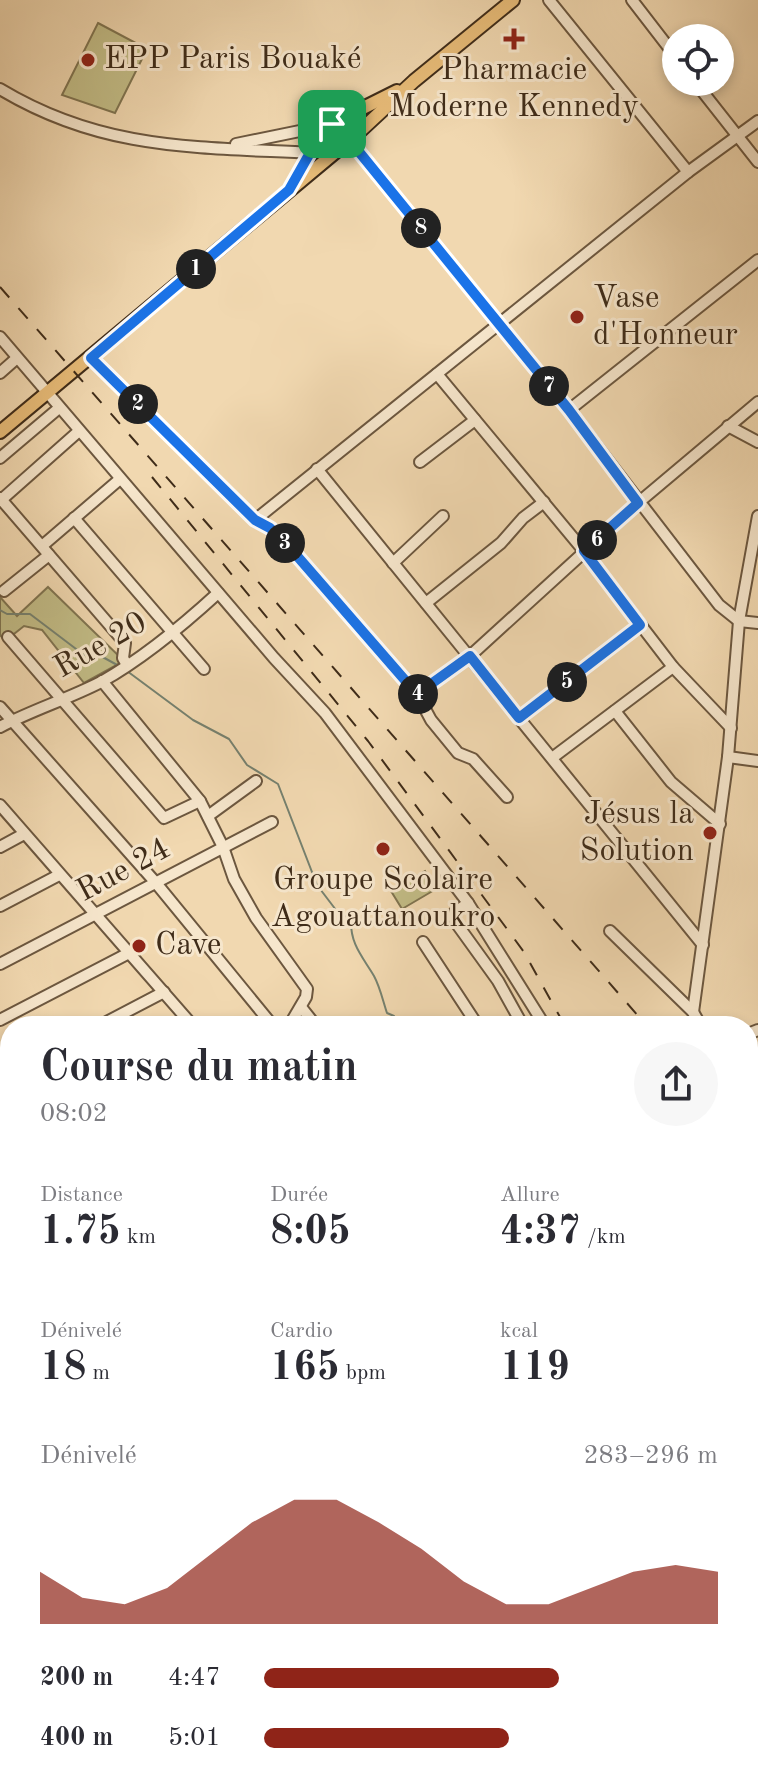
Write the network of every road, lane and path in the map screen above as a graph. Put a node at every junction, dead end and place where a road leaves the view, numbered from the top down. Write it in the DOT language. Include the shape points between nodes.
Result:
graph roads {
  1 [pos="513,0"];
  2 [pos="549,0"];
  3 [pos="632,0"];
  4 [pos="662,39"];
  5 [pos="414,81"];
  6 [pos="0,89"];
  7 [pos="706,96"];
  8 [pos="758,121"];
  9 [pos="330,125"];
  10 [pos="737,136"];
  11 [pos="321,137"];
  12 [pos="222,146"];
  13 [pos="341,147"];
  14 [pos="312,153"];
  15 [pos="758,162"];
  16 [pos="688,172"];
  17 [pos="289,190"];
  18 [pos="758,260"];
  19 [pos="498,324"];
  20 [pos="0,337"];
  21 [pos="17,358"];
  22 [pos="91,358"];
  23 [pos="0,373"];
  24 [pos="437,374"];
  25 [pos="46,393"];
  26 [pos="758,402"];
  27 [pos="59,408"];
  28 [pos="569,410"];
  29 [pos="475,420"];
  30 [pos="728,426"];
  31 [pos="79,431"];
  32 [pos="0,432"];
  33 [pos="758,442"];
  34 [pos="0,458"];
  35 [pos="420,462"];
  36 [pos="317,469"];
  37 [pos="120,479"];
  38 [pos="1,499"];
  39 [pos="544,502"];
  40 [pos="638,503"];
  41 [pos="443,516"];
  42 [pos="758,516"];
  43 [pos="74,518"];
  44 [pos="255,520"];
  45 [pos="45,550"];
  46 [pos="584,551"];
  47 [pos="393,563"];
  48 [pos="4,591"];
  49 [pos="218,593"];
  50 [pos="426,603"];
  51 [pos="739,621"];
  52 [pos="758,623"];
  53 [pos="640,625"];
  54 [pos="174,634"];
  55 [pos="8,637"];
  56 [pos="470,656"];
  57 [pos="127,665"];
  58 [pos="673,667"];
  59 [pos="204,669"];
  60 [pos="102,681"];
  61 [pos="417,694"];
  62 [pos="62,700"];
  63 [pos="0,707"];
  64 [pos="615,711"];
  65 [pos="519,718"];
  66 [pos="12,721"];
  67 [pos="0,727"];
  68 [pos="731,728"];
  69 [pos="728,757"];
  70 [pos="552,758"];
  71 [pos="758,761"];
  72 [pos="256,781"];
  73 [pos="507,797"];
  74 [pos="200,801"];
  75 [pos="0,805"];
  76 [pos="208,816"];
  77 [pos="272,822"];
  78 [pos="720,824"];
  79 [pos="24,834"];
  80 [pos="0,847"];
  81 [pos="223,847"];
  82 [pos="59,875"];
  83 [pos="156,883"];
  84 [pos="468,903"];
  85 [pos="0,906"];
  86 [pos="95,916"];
  87 [pos="610,931"];
  88 [pos="423,942"];
  89 [pos="703,945"];
  90 [pos="129,953"];
  91 [pos="0,964"];
  92 [pos="164,992"];
  93 [pos="301,1007"];
  94 [pos="693,1012"];
  95 [pos="8,1016"];
  96 [pos="118,1016"];
  97 [pos="184,1016"];
  98 [pos="265,1016"];
  99 [pos="295,1016"];
  100 [pos="308,1016"];
  101 [pos="471,1016"];
  102 [pos="517,1016"];
  103 [pos="539,1016"];
  104 [pos="695,1016"];
  1 -- 5 [label="main road"];
  2 -- 16 [label="street"];
  3 -- 4 [label="street"];
  5 -- 9 [label="main road"];
  5 -- 13 [label="main road"];
  6 -- 12 [label="street" via="68,124 107,136 140,143"];
  7 -- 10 [label="street"];
  8 -- 10 [label="street"];
  9 -- 11 [label="main road"];
  9 -- 12 [label="street"];
  9 -- 13 [label="main road" via="344,129 347,138"];
  10 -- 15 [label="street"];
  10 -- 16 [label="street"];
  11 -- 13 [label="main road" via="323,144"];
  11 -- 14 [label="main road"];
  12 -- 14 [label="street"];
  13 -- 14 [label="street"];
  13 -- 17 [label="main road"];
  13 -- 19 [label="street"];
  14 -- 17 [label="main road"];
  16 -- 19 [label="street"];
  17 -- 22 [label="main road"];
  18 -- 28 [label="street"];
  19 -- 24 [label="street"];
  19 -- 28 [label="street"];
  20 -- 21 [label="street"];
  21 -- 23 [label="street"];
  21 -- 25 [label="street"];
  22 -- 25 [label="main road"];
  22 -- 44 [label="street"];
  24 -- 29 [label="street"];
  24 -- 36 [label="street"];
  25 -- 27 [label="street"];
  25 -- 32 [label="main road"];
  26 -- 30 [label="street"];
  27 -- 31 [label="street"];
  27 -- 34 [label="street"];
  28 -- 40 [label="street"];
  29 -- 35 [label="street"];
  29 -- 39 [label="street"];
  30 -- 33 [label="street"];
  30 -- 40 [label="street"];
  31 -- 37 [label="street"];
  31 -- 38 [label="street"];
  36 -- 44 [label="street"];
  36 -- 47 [label="street"];
  37 -- 43 [label="street"];
  37 -- 49 [label="street"];
  38 -- 45 [label="street"];
  39 -- 46 [label="street"];
  39 -- 50 [label="street"];
  40 -- 46 [label="street"];
  40 -- 51 [label="street" via="719,605"];
  41 -- 47 [label="street"];
  42 -- 51 [label="street"];
  43 -- 45 [label="street"];
  43 -- 54 [label="street"];
  44 -- 61 [label="street" via="291,549"];
  45 -- 48 [label="street"];
  45 -- 57 [label="street" via="125,643"];
  46 -- 53 [label="street"];
  46 -- 56 [label="street"];
  47 -- 50 [label="street"];
  49 -- 54 [label="street, Rue 20"];
  49 -- 84 [label="street" via="325,713"];
  50 -- 56 [label="street"];
  51 -- 52 [label="street"];
  51 -- 68 [label="street"];
  53 -- 58 [label="street"];
  53 -- 65 [label="street"];
  54 -- 57 [label="street, Rue 20"];
  54 -- 59 [label="street"];
  55 -- 62 [label="street"];
  56 -- 61 [label="street"];
  56 -- 65 [label="street"];
  57 -- 60 [label="street, Rue 20"];
  58 -- 64 [label="street"];
  58 -- 68 [label="street"];
  60 -- 62 [label="street, Rue 20"];
  60 -- 74 [label="street"];
  61 -- 73 [label="street" via="458,753 473,759"];
  62 -- 66 [label="street, Rue 20"];
  62 -- 74 [label="street" via="164,818"];
  63 -- 66 [label="street"];
  64 -- 70 [label="street"];
  64 -- 78 [label="street" via="671,782"];
  65 -- 70 [label="street"];
  66 -- 67 [label="street, Rue 20"];
  66 -- 83 [label="street"];
  68 -- 69 [label="street"];
  69 -- 71 [label="street"];
  69 -- 78 [label="street"];
  70 -- 89 [label="street"];
  72 -- 76 [label="street"];
  74 -- 76 [label="street"];
  75 -- 79 [label="street"];
  76 -- 81 [label="street"];
  77 -- 81 [label="street, Rue 24"];
  78 -- 89 [label="street"];
  79 -- 80 [label="street"];
  79 -- 82 [label="street"];
  81 -- 83 [label="street, Rue 24"];
  81 -- 93 [label="street" via="256,918 307,989"];
  82 -- 85 [label="street"];
  82 -- 86 [label="street"];
  83 -- 86 [label="street, Rue 24"];
  83 -- 98 [label="street"];
  84 -- 102 [label="street" via="454,913 454,920"];
  84 -- 103 [label="street"];
  86 -- 90 [label="street"];
  86 -- 91 [label="street, Rue 24"];
  87 -- 94 [label="street"];
  88 -- 101 [label="street"];
  89 -- 94 [label="street"];
  90 -- 92 [label="street"];
  90 -- 95 [label="street"];
  92 -- 96 [label="street"];
  92 -- 97 [label="street"];
  93 -- 99 [label="street"];
  93 -- 100 [label="street"];
  94 -- 104 [label="street"];
}
